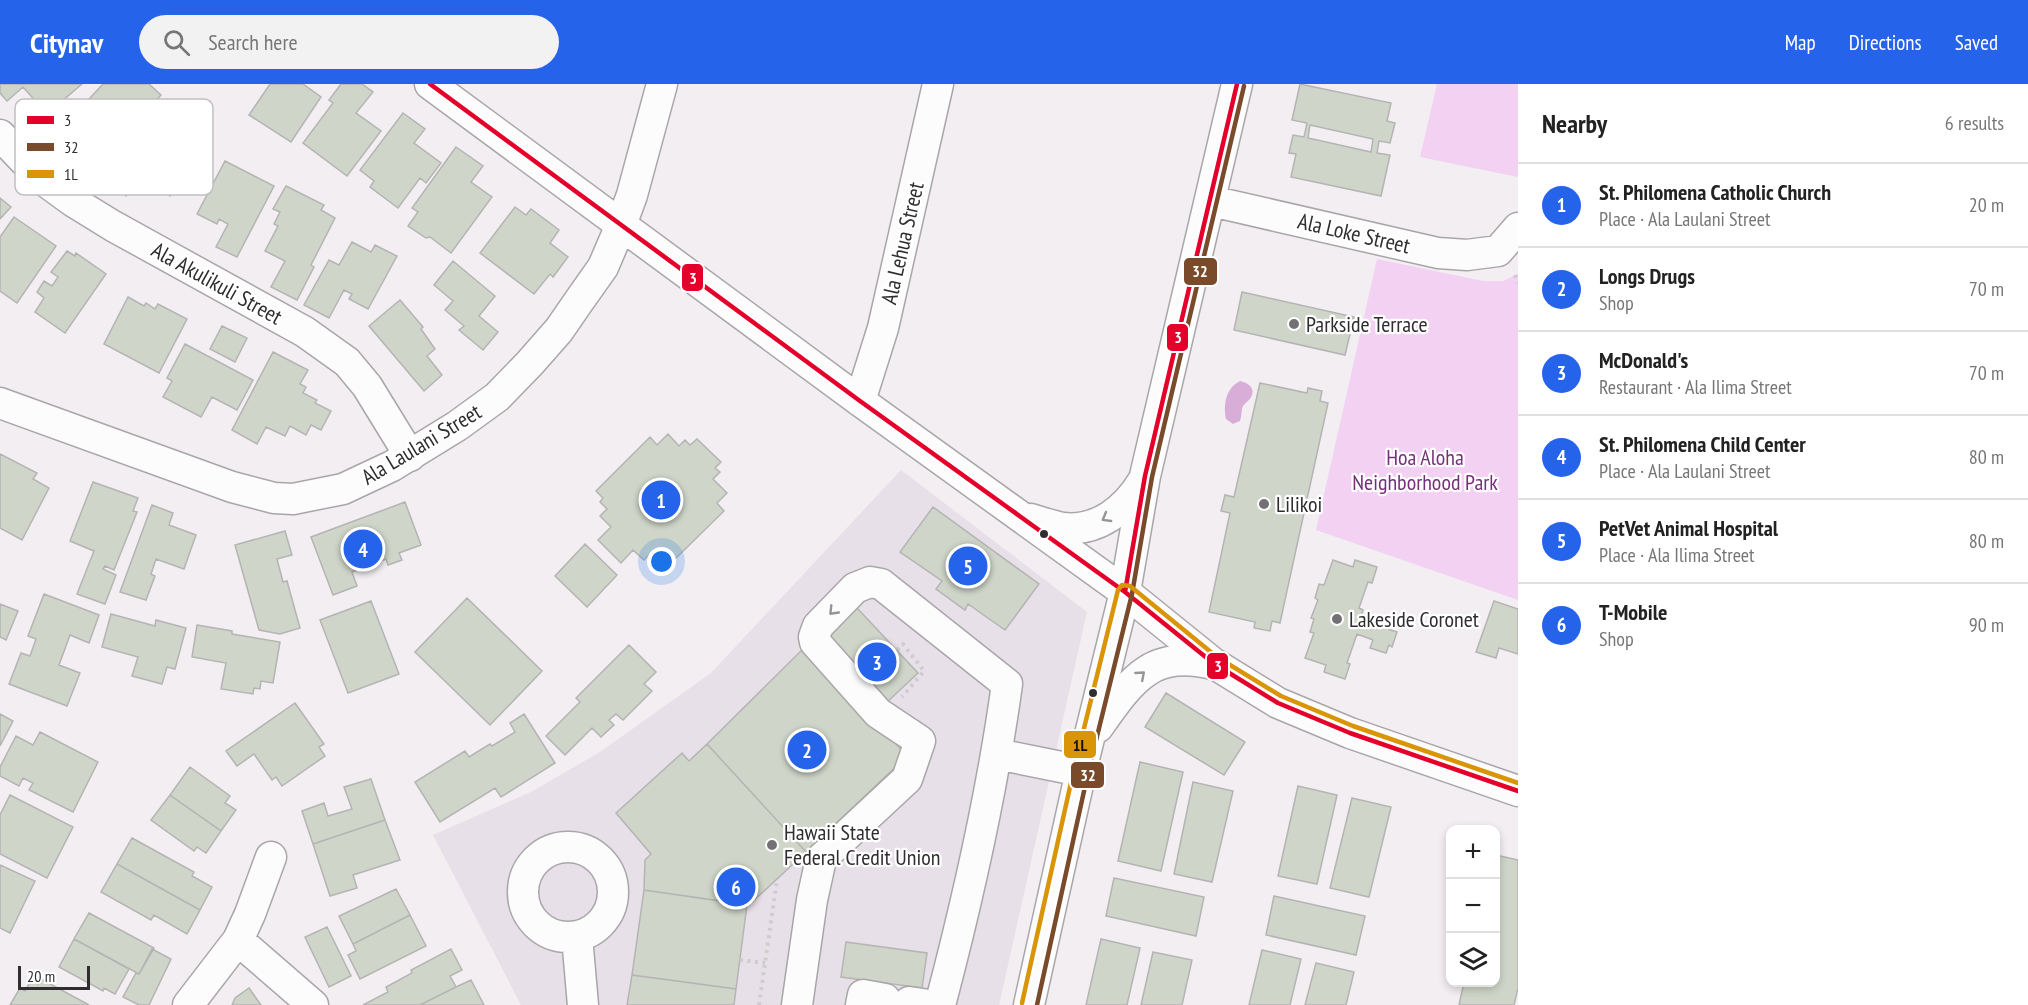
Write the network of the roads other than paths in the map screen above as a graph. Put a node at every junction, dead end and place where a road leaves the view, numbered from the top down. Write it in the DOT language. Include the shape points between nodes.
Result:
graph roads {
  1 [pos="430,84"];
  2 [pos="662,84"];
  3 [pos="938,84"];
  4 [pos="1237,84"];
  5 [pos="0,135"];
  6 [pos="15,151"];
  7 [pos="64,195"];
  8 [pos="1211,201"];
  9 [pos="621,225"];
  10 [pos="1518,228"];
  11 [pos="860,401"];
  12 [pos="0,403"];
  13 [pos="410,456"];
  14 [pos="1145,476"];
  15 [pos="1019,516"];
  16 [pos="1125,592"];
  17 [pos="1219,666"];
  18 [pos="1091,736"];
  19 [pos="997,754"];
  20 [pos="1082,771"];
  21 [pos="1518,791"];
  22 [pos="271,857"];
  23 [pos="577,937"];
  24 [pos="238,940"];
  25 [pos="188,1005"];
  26 [pos="312,1005"];
  27 [pos="583,1005"];
  28 [pos="797,1005"];
  29 [pos="940,1005"];
  30 [pos="1029,1005"];
  1 -- 9 [label="street"];
  2 -- 9 [label="street, Ala Laulani Street"];
  3 -- 11 [label="street, Ala Lehua Street" via="883,328"];
  4 -- 8 [label="street"];
  5 -- 6 [label="street, Ala Akulikuli Street"];
  7 -- 13 [label="street, Ala Akulikuli Street" via="328,347 367,386"];
  8 -- 10 [label="street, Ala Loke Street" via="1438,253 1498,251"];
  8 -- 14 [label="street"];
  9 -- 11 [label="street"];
  9 -- 13 [label="street, Ala Laulani Street" via="603,267 559,330 530,363 497,397"];
  11 -- 15 [label="street"];
  12 -- 13 [label="street, Ala Laulani Street" via="232,487 274,498 292,499 343,489"];
  14 -- 15 [label="street, one-way" via="1125,506 1094,525 1063,528"];
  14 -- 16 [label="street"];
  15 -- 16 [label="street"];
  16 -- 17 [label="street"];
  16 -- 18 [label="street"];
  18 -- 17 [label="street, one-way" via="1117,700 1154,665 1190,659"];
  17 -- 21 [label="street" via="1278,703 1350,733"];
  18 -- 20 [label="street"];
  19 -- 20 [label="street"];
  19 -- 28 [label="street, one-way" via="1007,684 881,584 870,582 855,588 818,626 815,642 878,713 911,735 908,778 821,859"];
  19 -- 29 [label="street"];
  20 -- 30 [label="street"];
  22 -- 24 [label="street"];
  23 -- 27 [label="street"];
  24 -- 25 [label="street"];
  24 -- 26 [label="street"];
}
